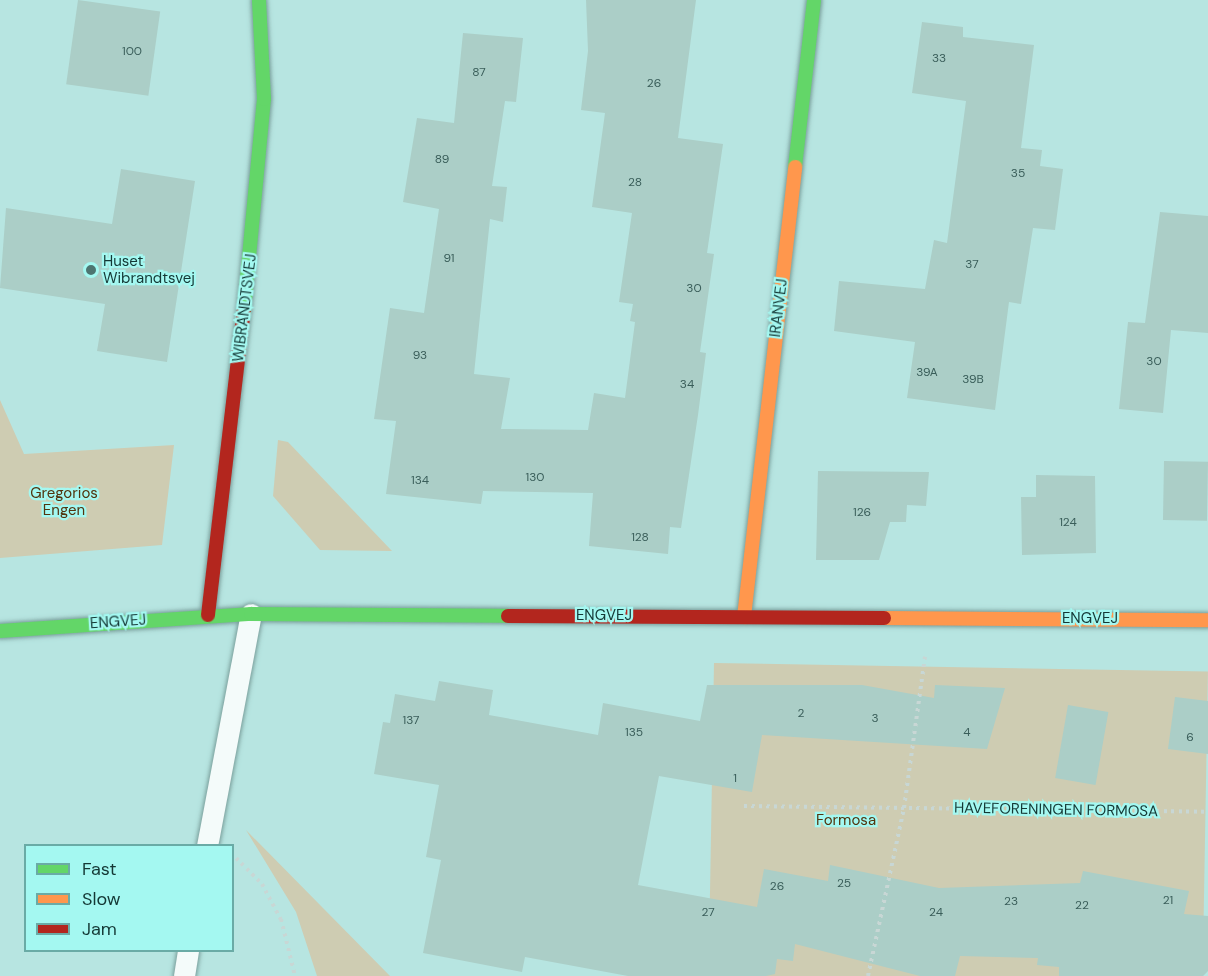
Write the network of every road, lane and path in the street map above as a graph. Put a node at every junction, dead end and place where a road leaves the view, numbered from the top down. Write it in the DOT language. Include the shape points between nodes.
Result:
graph roads {
  1 [pos="259,0"];
  2 [pos="814,0"];
  3 [pos="251,614"];
  4 [pos="208,615"];
  5 [pos="744,617"];
  6 [pos="930,620"];
  7 [pos="1208,620"];
  8 [pos="0,631"];
  9 [pos="744,806"];
  10 [pos="904,808"];
  11 [pos="1208,812"];
  12 [pos="207,844"];
  13 [pos="234,859"];
  14 [pos="188,952"];
  15 [pos="184,976"];
  16 [pos="295,976"];
  17 [pos="868,976"];
  1 -- 4 [label="street, WIBRANDTSVEJ" via="264,99 255,222"];
  2 -- 5 [label="street, IRANVEJ"];
  3 -- 4 [label="street, ENGVEJ"];
  3 -- 5 [label="street, ENGVEJ"];
  3 -- 12 [label="lane"];
  4 -- 8 [label="street, ENGVEJ"];
  5 -- 6 [label="street, ENGVEJ"];
  6 -- 7 [label="street, ENGVEJ"];
  6 -- 10 [label="path"];
  9 -- 10 [label="path, HAVEFORENINGEN FORMOSA"];
  10 -- 11 [label="path, HAVEFORENINGEN FORMOSA"];
  10 -- 17 [label="path"];
  13 -- 16 [label="path" via="262,884 280,919"];
  14 -- 15 [label="lane"];
}
